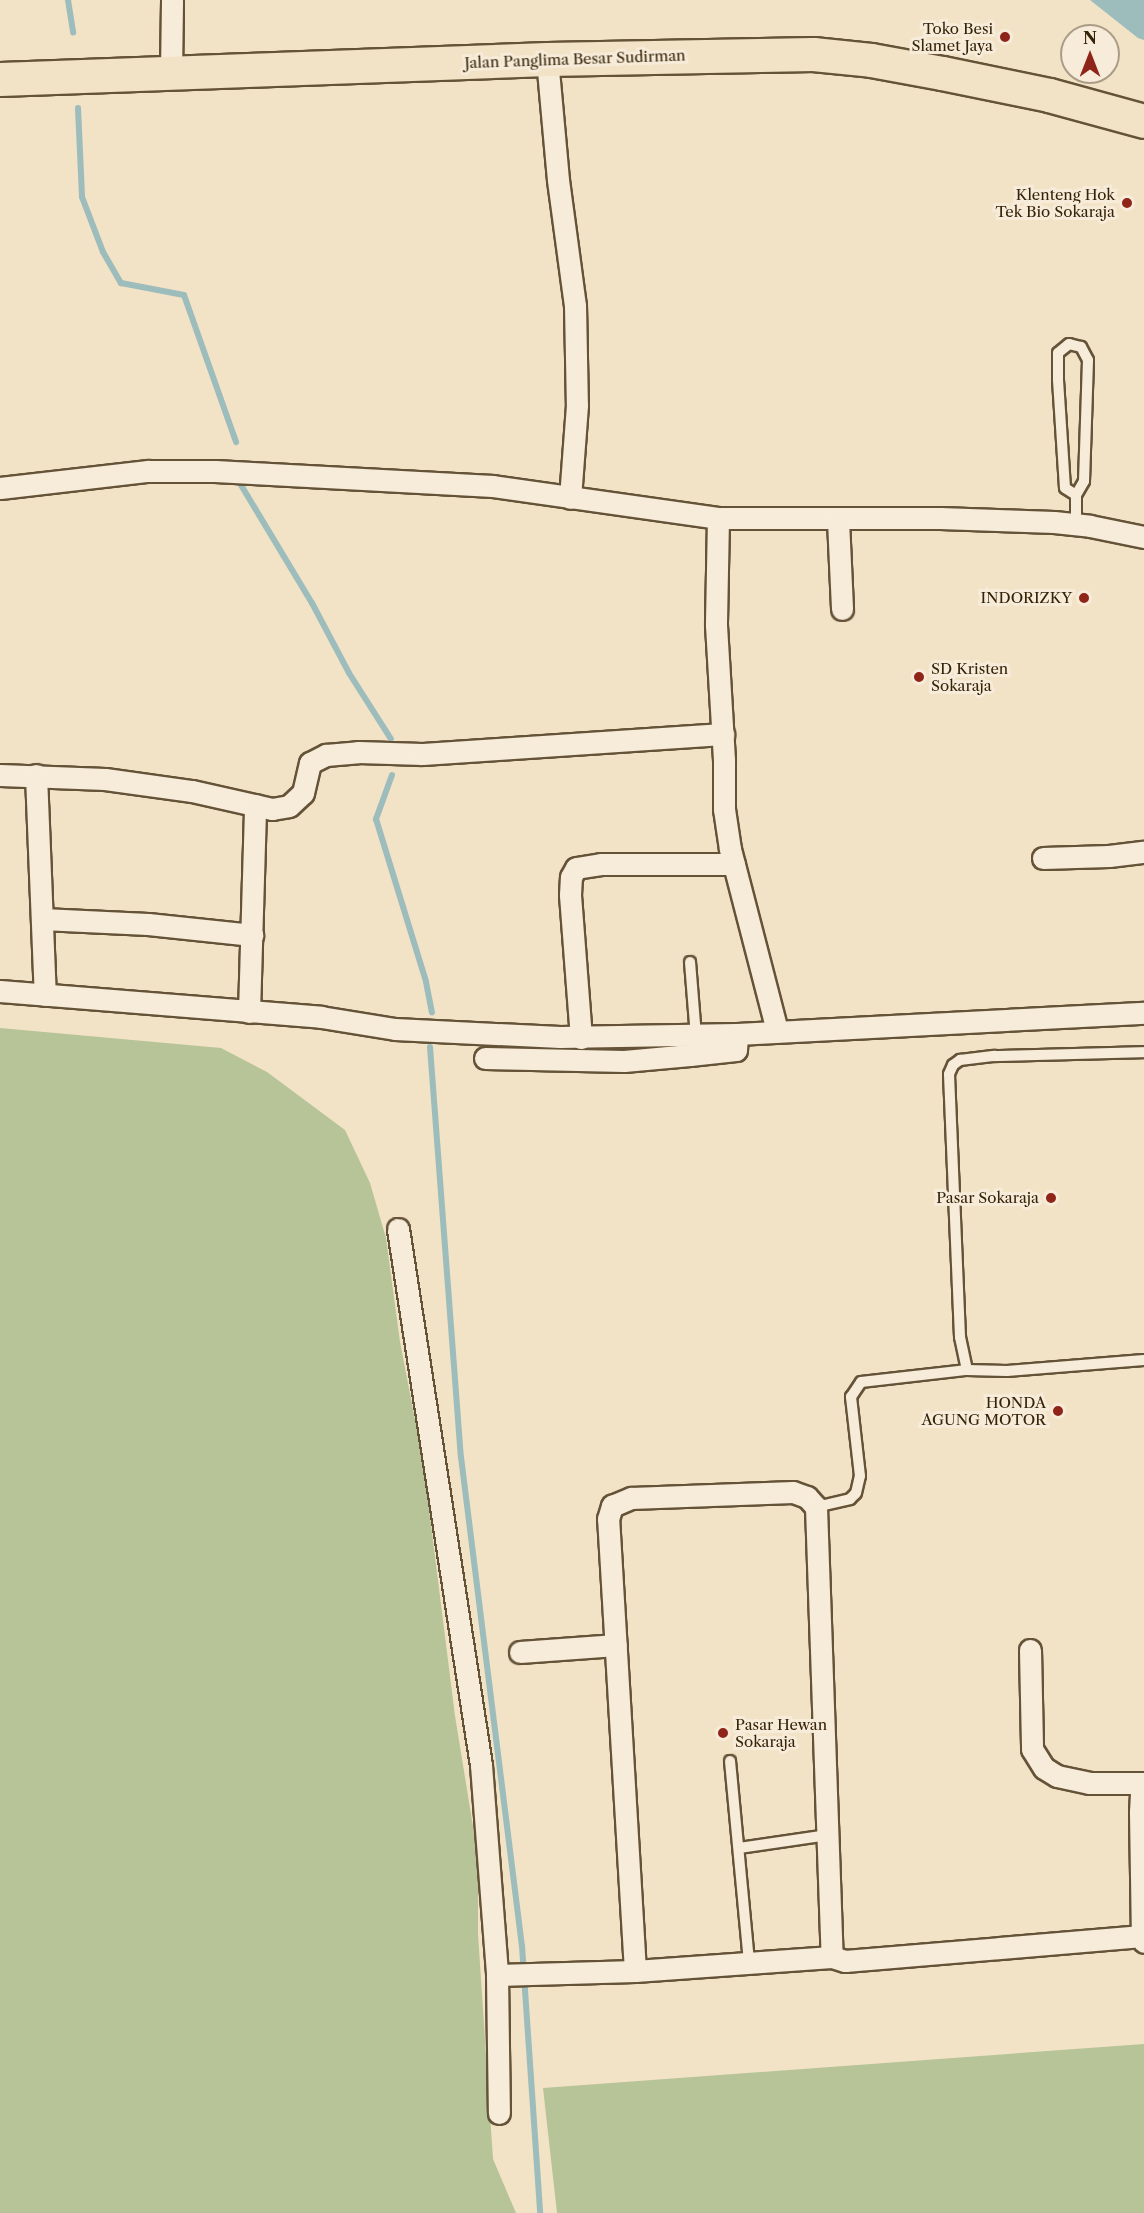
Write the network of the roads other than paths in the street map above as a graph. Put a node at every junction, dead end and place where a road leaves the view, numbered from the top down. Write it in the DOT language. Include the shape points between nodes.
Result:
graph roads {
  1 [pos="172,0"];
  2 [pos="547,60"];
  3 [pos="171,73"];
  4 [pos="0,79"];
  5 [pos="1144,121"];
  6 [pos="0,488"];
  7 [pos="1076,495"];
  8 [pos="570,498"];
  9 [pos="718,518"];
  10 [pos="838,519"];
  11 [pos="1076,524"];
  12 [pos="1144,537"];
  13 [pos="842,609"];
  14 [pos="723,734"];
  15 [pos="0,775"];
  16 [pos="36,775"];
  17 [pos="255,805"];
  18 [pos="1144,852"];
  19 [pos="1043,858"];
  20 [pos="734,864"];
  21 [pos="42,919"];
  22 [pos="252,935"];
  23 [pos="690,962"];
  24 [pos="0,991"];
  25 [pos="45,995"];
  26 [pos="249,1012"];
  27 [pos="1144,1013"];
  28 [pos="777,1030"];
  29 [pos="737,1034"];
  30 [pos="696,1036"];
  31 [pos="581,1038"];
  32 [pos="1144,1052"];
  33 [pos="485,1058"];
  34 [pos="398,1229"];
  35 [pos="1144,1360"];
  36 [pos="967,1370"];
  37 [pos="816,1507"];
  38 [pos="616,1645"];
  39 [pos="1030,1650"];
  40 [pos="520,1652"];
  41 [pos="730,1761"];
  42 [pos="1144,1784"];
  43 [pos="1144,1790"];
  44 [pos="828,1834"];
  45 [pos="739,1848"];
  46 [pos="1143,1939"];
  47 [pos="832,1957"];
  48 [pos="749,1962"];
  49 [pos="635,1971"];
  50 [pos="506,1975"];
  51 [pos="500,2113"];
  1 -- 3 [label="street"];
  2 -- 3 [label="highway, Jalan Panglima Besar Sudirman"];
  2 -- 5 [label="highway, Jalan Panglima Besar Sudirman" via="813,54 872,60 1049,95"];
  2 -- 8 [label="street" via="575,305 577,405"];
  3 -- 4 [label="highway, Jalan Panglima Besar Sudirman"];
  6 -- 8 [label="street" via="148,471 215,471 459,483"];
  7 -- 7 [label="lane" via="1065,488 1058,380 1059,353 1069,344 1081,346 1088,360 1084,481"];
  7 -- 11 [label="lane"];
  8 -- 9 [label="street"];
  9 -- 10 [label="street"];
  9 -- 14 [label="street" via="716,626"];
  10 -- 11 [label="street" via="940,518"];
  10 -- 13 [label="street"];
  11 -- 12 [label="street"];
  14 -- 17 [label="street" via="422,754 326,755 310,763 303,794 289,806 272,809"];
  14 -- 20 [label="street" via="724,809"];
  15 -- 16 [label="street"];
  16 -- 17 [label="street" via="105,779 192,791"];
  16 -- 21 [label="street"];
  17 -- 22 [label="street"];
  18 -- 19 [label="street"];
  20 -- 28 [label="street"];
  20 -- 31 [label="street" via="601,864 576,868 570,895"];
  21 -- 22 [label="street" via="148,924"];
  21 -- 25 [label="street"];
  22 -- 26 [label="street"];
  23 -- 30 [label="lane"];
  24 -- 25 [label="street"];
  25 -- 26 [label="street"];
  26 -- 31 [label="street" via="321,1017 395,1029"];
  27 -- 28 [label="street"];
  28 -- 29 [label="street"];
  29 -- 30 [label="street"];
  29 -- 33 [label="street" via="736,1050 690,1055 624,1061"];
  30 -- 31 [label="street"];
  32 -- 36 [label="lane" via="995,1056 960,1060 953,1065 950,1074 960,1337"];
  34 -- 50 [label="street" via="481,1765"];
  35 -- 36 [label="lane" via="1007,1371"];
  36 -- 37 [label="lane" via="861,1382 851,1397 860,1476 856,1494"];
  37 -- 38 [label="street" via="807,1497 793,1492 631,1498 612,1506 608,1519"];
  37 -- 44 [label="street"];
  38 -- 40 [label="street"];
  38 -- 49 [label="street"];
  39 -- 42 [label="street" via="1032,1749 1044,1768 1057,1776 1089,1783"];
  41 -- 45 [label="lane"];
  43 -- 46 [label="street" via="1140,1812"];
  44 -- 45 [label="lane"];
  44 -- 47 [label="street"];
  45 -- 48 [label="lane"];
  46 -- 47 [label="street" via="845,1961"];
  47 -- 48 [label="street"];
  48 -- 49 [label="street"];
  49 -- 50 [label="street"];
  50 -- 51 [label="street"];
}
